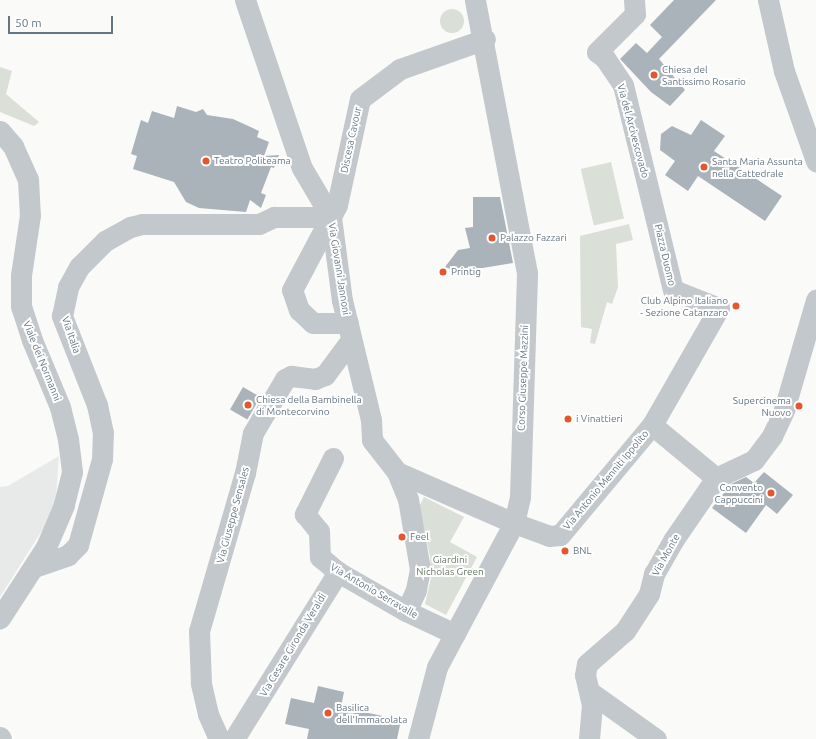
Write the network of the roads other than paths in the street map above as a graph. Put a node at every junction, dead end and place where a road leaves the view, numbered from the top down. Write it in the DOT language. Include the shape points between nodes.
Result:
graph roads {
  1 [pos="245,0"];
  2 [pos="476,0"];
  3 [pos="634,0"];
  4 [pos="768,0"];
  5 [pos="485,39"];
  6 [pos="0,131"];
  7 [pos="816,161"];
  8 [pos="650,194"];
  9 [pos="331,217"];
  10 [pos="327,244"];
  11 [pos="816,300"];
  12 [pos="349,332"];
  13 [pos="652,425"];
  14 [pos="333,458"];
  15 [pos="397,472"];
  16 [pos="716,478"];
  17 [pos="514,523"];
  18 [pos="34,567"];
  19 [pos="338,572"];
  20 [pos="406,611"];
  21 [pos="0,618"];
  22 [pos="454,634"];
  23 [pos="590,692"];
  24 [pos="219,739"];
  25 [pos="234,739"];
  26 [pos="418,739"];
  27 [pos="590,739"];
  28 [pos="656,739"];
  1 -- 9 [label="street, Via Giovanni Jannoni" via="302,168"];
  2 -- 5 [label="street, Corso Giuseppe Mazzini"];
  3 -- 8 [label="street, Via del Arcivescovado" via="635,14 597,52 605,58 623,85"];
  4 -- 7 [label="street" via="784,71"];
  5 -- 9 [label="street, Discesa Cavour" via="400,69 360,99 337,205"];
  5 -- 17 [label="street, Corso Giuseppe Mazzini" via="527,273 520,497"];
  6 -- 18 [label="street, Viale dei Normanni" via="13,146 28,180 30,215 21,275 21,306 32,340 60,406 72,461 70,489"];
  8 -- 13 [label="street, Piazza Duomo" via="673,290 719,308"];
  9 -- 10 [label="street, Discesa Cavour"];
  9 -- 18 [label="street, Via Italia" via="274,217 259,224 142,224 130,227 105,241 79,267 68,287 62,316 97,405 103,432 102,459 78,545 68,555"];
  10 -- 12 [label="street, Via Giovanni Jannoni"];
  10 -- 12 [label="street, Discesa Cavour" via="295,282 293,298 313,323"];
  11 -- 16 [label="street" via="784,410 772,436 754,460"];
  12 -- 15 [label="street, Via Giovanni Jannoni" via="371,420 372,440"];
  12 -- 24 [label="street, Via Giuseppe Sensales" via="320,378 291,376 285,379 253,432 245,473 199,631 201,683 208,714"];
  13 -- 16 [label="street"];
  13 -- 17 [label="street, Via Antonio Menniti Ippolito" via="564,532 549,536"];
  14 -- 19 [label="street, Via Antonio Serravalle" via="305,512 306,518 319,531 320,557"];
  15 -- 17 [label="street, Via Antonio Menniti Ippolito"];
  15 -- 20 [label="street" via="408,499 419,559 418,580"];
  16 -- 23 [label="street, Via Monte" via="674,539 654,574 649,594 625,631 589,660 585,672"];
  17 -- 22 [label="street, Corso Giuseppe Mazzini"];
  18 -- 21 [label="street, Viale dei Normanni"];
  19 -- 20 [label="street, Via Antonio Serravalle"];
  19 -- 25 [label="street, Via Cesare Gironda Veraldi"];
  20 -- 22 [label="street, Via Antonio Serravalle"];
  22 -- 26 [label="street, Corso Giuseppe Mazzini" via="430,685"];
  23 -- 27 [label="street"];
  23 -- 28 [label="street"];
}
